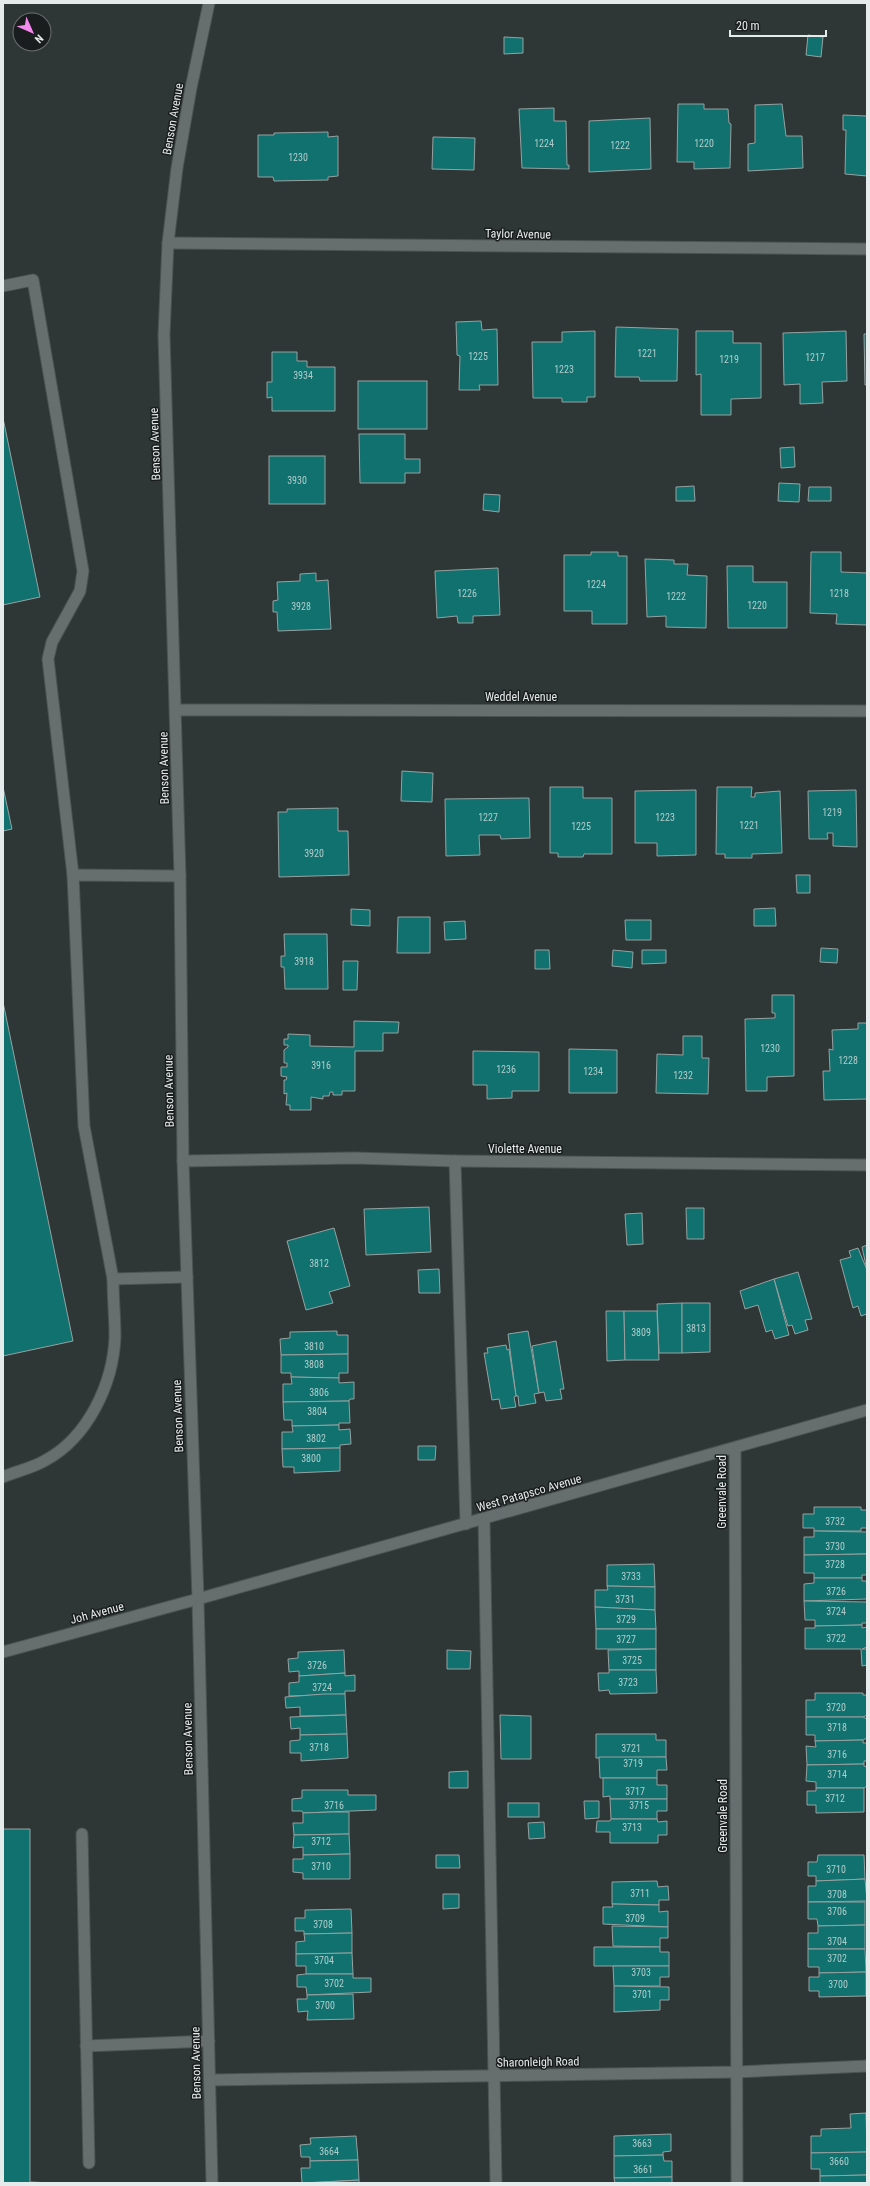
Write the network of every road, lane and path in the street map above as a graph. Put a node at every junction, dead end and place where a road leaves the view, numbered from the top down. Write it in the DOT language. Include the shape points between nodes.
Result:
graph roads {
  1 [pos="209,3"];
  2 [pos="168,243"];
  3 [pos="867,249"];
  4 [pos="3,286"];
  5 [pos="176,710"];
  6 [pos="867,711"];
  7 [pos="73,875"];
  8 [pos="180,876"];
  9 [pos="183,1161"];
  10 [pos="455,1161"];
  11 [pos="867,1165"];
  12 [pos="187,1277"];
  13 [pos="113,1279"];
  14 [pos="867,1410"];
  15 [pos="735,1449"];
  16 [pos="3,1477"];
  17 [pos="484,1519"];
  18 [pos="466,1524"];
  19 [pos="198,1599"];
  20 [pos="3,1652"];
  21 [pos="82,1834"];
  22 [pos="209,2041"];
  23 [pos="86,2046"];
  24 [pos="867,2066"];
  25 [pos="737,2072"];
  26 [pos="494,2076"];
  27 [pos="210,2080"];
  28 [pos="89,2163"];
  29 [pos="212,2183"];
  30 [pos="496,2183"];
  31 [pos="737,2183"];
  1 -- 2 [label="street, Benson Avenue" via="191,88"];
  2 -- 3 [label="street, Taylor Avenue"];
  2 -- 5 [label="street, Benson Avenue" via="164,335"];
  4 -- 7 [label="street" via="33,280 83,571 80,591 52,642 48,659"];
  5 -- 6 [label="street, Weddel Avenue"];
  5 -- 8 [label="street, Benson Avenue"];
  7 -- 8 [label="street"];
  7 -- 13 [label="street" via="84,1126"];
  8 -- 9 [label="street, Benson Avenue"];
  9 -- 10 [label="street, Violette Avenue" via="354,1158"];
  9 -- 12 [label="street, Benson Avenue"];
  10 -- 11 [label="street, Violette Avenue"];
  10 -- 18 [label="street"];
  12 -- 13 [label="street"];
  12 -- 19 [label="street, Benson Avenue"];
  13 -- 16 [label="street" via="115,1338 109,1378 90,1417 69,1442 46,1460"];
  14 -- 15 [label="street, West Patapsco Avenue"];
  15 -- 17 [label="street, West Patapsco Avenue"];
  15 -- 25 [label="street, Greenvale Road"];
  17 -- 18 [label="street, West Patapsco Avenue"];
  17 -- 26 [label="street"];
  18 -- 19 [label="street, West Patapsco Avenue"];
  19 -- 20 [label="street, Joh Avenue"];
  19 -- 22 [label="street, Benson Avenue"];
  21 -- 23 [label="street"];
  22 -- 23 [label="street"];
  22 -- 27 [label="street, Benson Avenue"];
  23 -- 28 [label="street"];
  24 -- 25 [label="street, Sharonleigh Road"];
  25 -- 26 [label="street, Sharonleigh Road"];
  25 -- 31 [label="street, Greenvale Road"];
  26 -- 27 [label="street, Sharonleigh Road"];
  26 -- 30 [label="street"];
  27 -- 29 [label="street, Benson Avenue"];
}
